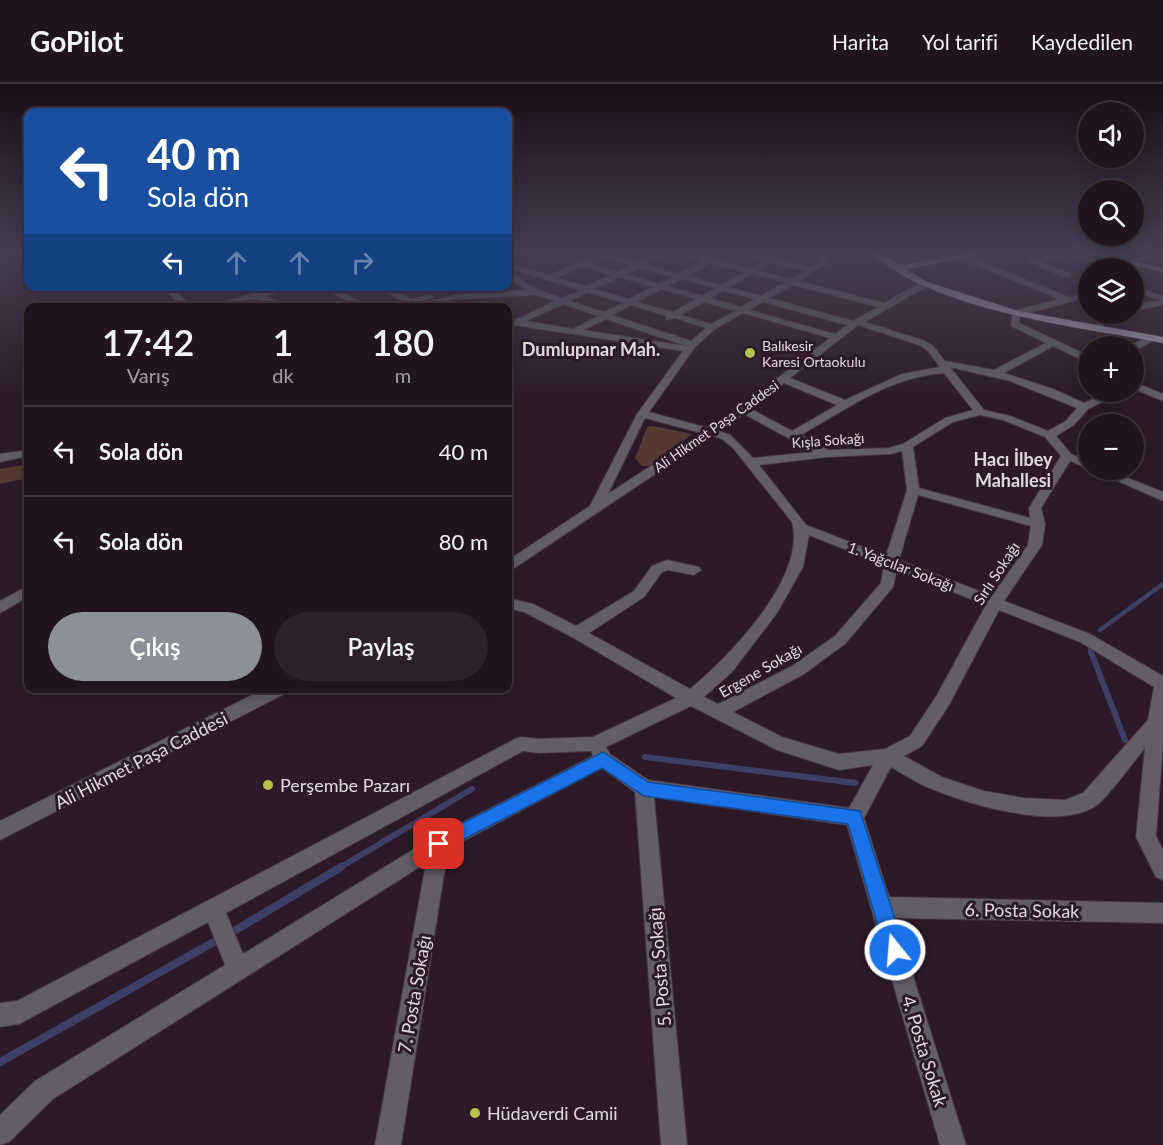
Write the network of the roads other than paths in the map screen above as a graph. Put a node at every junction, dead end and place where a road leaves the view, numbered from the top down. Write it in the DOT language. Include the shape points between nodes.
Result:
graph roads {
  1 [pos="559,304"];
  2 [pos="567,304"];
  3 [pos="630,304"];
  4 [pos="633,304"];
  5 [pos="695,304"];
  6 [pos="722,304"];
  7 [pos="755,304"];
  8 [pos="779,304"];
  9 [pos="875,304"];
  10 [pos="889,304"];
  11 [pos="986,304"];
  12 [pos="1049,304"];
  13 [pos="815,305"];
  14 [pos="885,306"];
  15 [pos="743,310"];
  16 [pos="806,311"];
  17 [pos="1016,313"];
  18 [pos="606,315"];
  19 [pos="673,316"];
  20 [pos="512,322"];
  21 [pos="518,323"];
  22 [pos="787,323"];
  23 [pos="856,323"];
  24 [pos="1100,324"];
  25 [pos="512,325"];
  26 [pos="712,327"];
  27 [pos="649,329"];
  28 [pos="1100,330"];
  29 [pos="575,332"];
  30 [pos="835,337"];
  31 [pos="1152,338"];
  32 [pos="630,340"];
  33 [pos="1163,340"];
  34 [pos="1144,342"];
  35 [pos="1052,343"];
  36 [pos="691,347"];
  37 [pos="1078,355"];
  38 [pos="943,366"];
  39 [pos="995,374"];
  40 [pos="783,379"];
  41 [pos="1144,389"];
  42 [pos="1163,398"];
  43 [pos="1095,402"];
  44 [pos="847,405"];
  45 [pos="1084,407"];
  46 [pos="744,409"];
  47 [pos="980,412"];
  48 [pos="642,414"];
  49 [pos="711,432"];
  50 [pos="793,435"];
  51 [pos="1049,435"];
  52 [pos="907,446"];
  53 [pos="24,454"];
  54 [pos="827,454"];
  55 [pos="1067,456"];
  56 [pos="0,458"];
  57 [pos="1078,460"];
  58 [pos="751,462"];
  59 [pos="1123,480"];
  60 [pos="913,490"];
  61 [pos="1163,497"];
  62 [pos="595,509"];
  63 [pos="1038,524"];
  64 [pos="800,527"];
  65 [pos="891,563"];
  66 [pos="512,565"];
  67 [pos="694,570"];
  68 [pos="24,593"];
  69 [pos="995,603"];
  70 [pos="512,604"];
  71 [pos="0,608"];
  72 [pos="577,633"];
  73 [pos="1162,683"];
  74 [pos="272,693"];
  75 [pos="692,698"];
  76 [pos="718,712"];
  77 [pos="1156,723"];
  78 [pos="599,752"];
  79 [pos="888,756"];
  80 [pos="644,788"];
  81 [pos="854,817"];
  82 [pos="0,831"];
  83 [pos="439,844"];
  84 [pos="1163,870"];
  85 [pos="882,907"];
  86 [pos="213,908"];
  87 [pos="1163,913"];
  88 [pos="238,970"];
  89 [pos="0,1015"];
  90 [pos="0,1133"];
  91 [pos="388,1145"];
  92 [pos="674,1145"];
  93 [pos="953,1145"];
  1 -- 21 [label="street"];
  2 -- 18 [label="street"];
  3 -- 18 [label="street"];
  4 -- 19 [label="street"];
  5 -- 19 [label="street"];
  6 -- 15 [label="street"];
  7 -- 15 [label="street"];
  8 -- 16 [label="street"];
  9 -- 14 [label="street"];
  10 -- 14 [label="street, Ali Hikmet Paşa Caddesi"];
  11 -- 17 [label="main road"];
  12 -- 17 [label="street"];
  13 -- 16 [label="street"];
  14 -- 23 [label="street, Ali Hikmet Paşa Caddesi"];
  15 -- 22 [label="street"];
  15 -- 26 [label="street"];
  16 -- 22 [label="street"];
  16 -- 23 [label="street"];
  17 -- 28 [label="main road"];
  17 -- 35 [label="street" via="1014,324"];
  18 -- 27 [label="street"];
  18 -- 29 [label="street"];
  19 -- 26 [label="street"];
  19 -- 27 [label="street"];
  20 -- 21 [label="street"];
  21 -- 25 [label="street"];
  21 -- 29 [label="street"];
  22 -- 30 [label="street"];
  23 -- 30 [label="street, Ali Hikmet Paşa Caddesi"];
  23 -- 38 [label="street" via="922,343"];
  24 -- 28 [label="street"];
  26 -- 36 [label="street"];
  27 -- 32 [label="street"];
  27 -- 36 [label="street"];
  28 -- 31 [label="main road"];
  29 -- 32 [label="street"];
  30 -- 40 [label="street, Ali Hikmet Paşa Caddesi"];
  31 -- 33 [label="main road"];
  31 -- 34 [label="street"];
  32 -- 36 [label="street"];
  35 -- 37 [label="street"];
  35 -- 39 [label="street"];
  36 -- 48 [label="street"];
  38 -- 39 [label="street"];
  38 -- 44 [label="street" via="882,385"];
  38 -- 47 [label="street"];
  39 -- 45 [label="street"];
  40 -- 44 [label="street"];
  40 -- 46 [label="street, Ali Hikmet Paşa Caddesi"];
  41 -- 42 [label="street"];
  43 -- 45 [label="street"];
  44 -- 50 [label="street"];
  45 -- 51 [label="street" via="1070,423"];
  46 -- 49 [label="street, Ali Hikmet Paşa Caddesi"];
  46 -- 50 [label="street"];
  47 -- 51 [label="street"];
  47 -- 52 [label="street" via="949,420"];
  48 -- 49 [label="street"];
  48 -- 62 [label="street"];
  49 -- 58 [label="street" via="726,437"];
  49 -- 62 [label="street, Ali Hikmet Paşa Caddesi"];
  50 -- 54 [label="street"];
  51 -- 55 [label="street"];
  52 -- 54 [label="street, Kışla Sokağı" via="890,451"];
  52 -- 60 [label="street, Ergene Sokağı"];
  53 -- 56 [label="street"];
  54 -- 58 [label="street, Kışla Sokağı"];
  55 -- 57 [label="street"];
  55 -- 63 [label="street, Sırlı Sokağı" via="1035,508"];
  58 -- 64 [label="street"];
  59 -- 61 [label="street"];
  60 -- 63 [label="street"];
  60 -- 65 [label="street, Ergene Sokağı"];
  62 -- 66 [label="street, Ali Hikmet Paşa Caddesi"];
  63 -- 69 [label="street, Sırlı Sokağı" via="1035,545"];
  64 -- 65 [label="street, 1. Yağcılar Sokağı"];
  64 -- 75 [label="street" via="796,567 772,609 726,668"];
  65 -- 69 [label="street, 1. Yağcılar Sokağı"];
  65 -- 76 [label="street, Ergene Sokağı" via="888,584 840,639 798,670"];
  67 -- 72 [label="street" via="667,565 657,569 639,594"];
  68 -- 71 [label="street"];
  69 -- 73 [label="street, 1. Yağcılar Sokağı" via="1085,638"];
  69 -- 79 [label="street, Sırlı Sokağı" via="943,700 916,741"];
  70 -- 72 [label="street" via="528,608"];
  72 -- 75 [label="street"];
  73 -- 77 [label="street"];
  74 -- 82 [label="street, Ali Hikmet Paşa Caddesi"];
  75 -- 76 [label="street"];
  75 -- 78 [label="street"];
  76 -- 79 [label="street" via="777,743 839,762"];
  77 -- 79 [label="street" via="1090,799 1065,808 1023,806 984,798 936,783"];
  77 -- 84 [label="street" via="1146,837"];
  78 -- 80 [label="street"];
  78 -- 83 [label="street"];
  78 -- 86 [label="street" via="520,744"];
  79 -- 81 [label="street"];
  80 -- 81 [label="street"];
  80 -- 92 [label="street, 5. Posta Sokağı"];
  81 -- 85 [label="street, 4. Posta Sokak"];
  83 -- 88 [label="street"];
  83 -- 91 [label="street, 7. Posta Sokağı"];
  85 -- 87 [label="street, 6. Posta Sokak"];
  85 -- 93 [label="street, 4. Posta Sokak"];
  86 -- 88 [label="street"];
  86 -- 89 [label="street" via="19,1012"];
  88 -- 90 [label="street" via="44,1090"];
}
